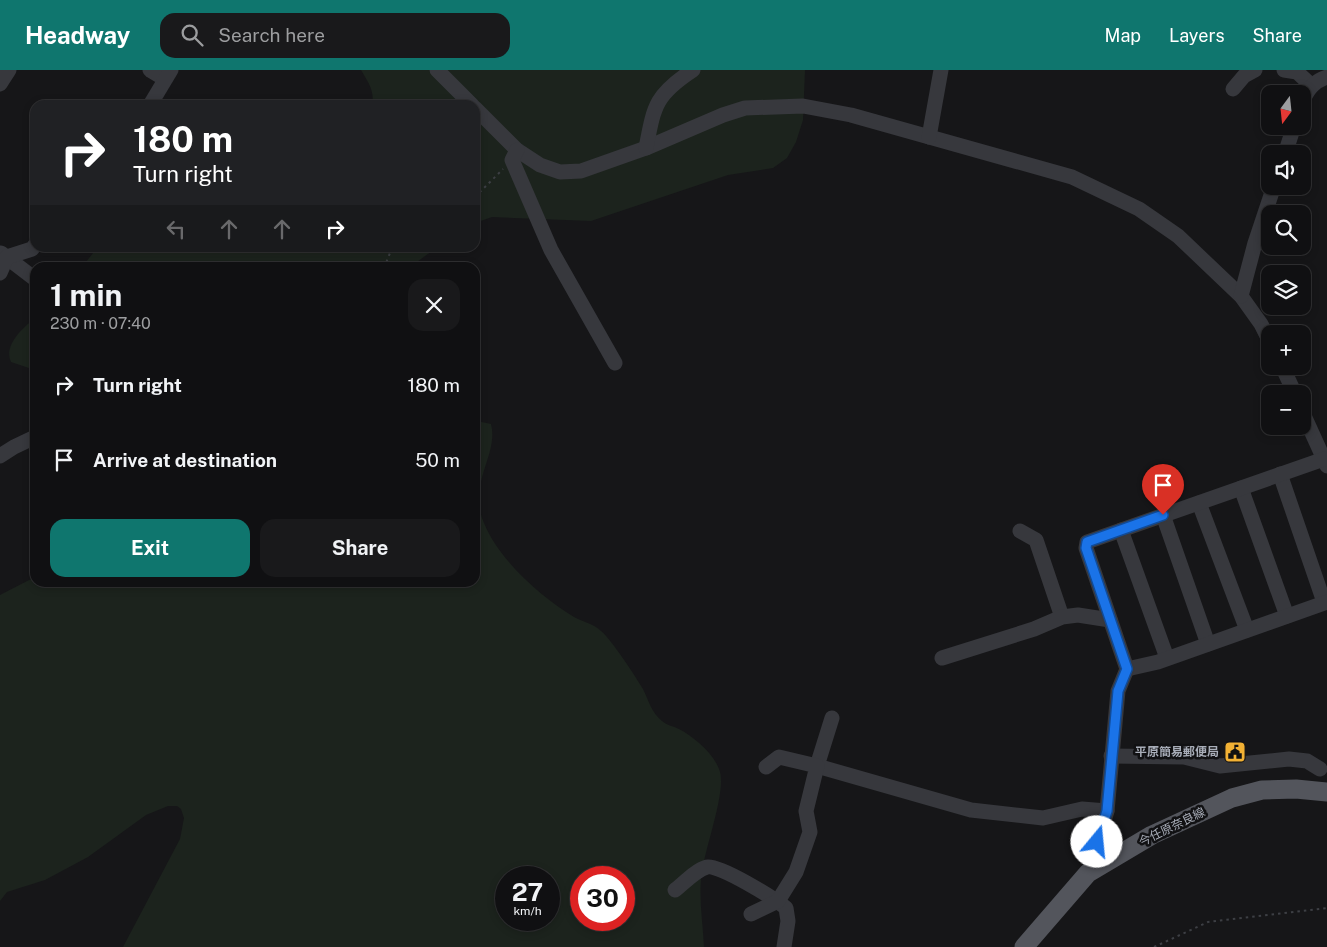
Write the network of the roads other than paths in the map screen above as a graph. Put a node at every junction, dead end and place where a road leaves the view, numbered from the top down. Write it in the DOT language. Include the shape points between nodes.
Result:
graph roads {
  1 [pos="9,70"];
  2 [pos="150,70"];
  3 [pos="693,70"];
  4 [pos="941,70"];
  5 [pos="1255,70"];
  6 [pos="1292,71"];
  7 [pos="443,72"];
  8 [pos="168,75"];
  9 [pos="1327,77"];
  10 [pos="0,84"];
  11 [pos="1312,86"];
  12 [pos="1232,89"];
  13 [pos="153,100"];
  14 [pos="468,100"];
  15 [pos="480,114"];
  16 [pos="929,137"];
  17 [pos="646,148"];
  18 [pos="514,155"];
  19 [pos="1271,195"];
  20 [pos="30,249"];
  21 [pos="3,255"];
  22 [pos="0,273"];
  23 [pos="30,275"];
  24 [pos="1241,296"];
  25 [pos="1261,328"];
  26 [pos="615,364"];
  27 [pos="1311,430"];
  28 [pos="30,439"];
  29 [pos="0,456"];
  30 [pos="1326,462"];
  31 [pos="1280,474"];
  32 [pos="1241,488"];
  33 [pos="1199,503"];
  34 [pos="1163,515"];
  35 [pos="1121,530"];
  36 [pos="1020,531"];
  37 [pos="1325,602"];
  38 [pos="1288,616"];
  39 [pos="1062,618"];
  40 [pos="1110,620"];
  41 [pos="1246,630"];
  42 [pos="1208,644"];
  43 [pos="942,658"];
  44 [pos="1167,658"];
  45 [pos="1127,669"];
  46 [pos="832,718"];
  47 [pos="1112,756"];
  48 [pos="817,766"];
  49 [pos="766,767"];
  50 [pos="1324,768"];
  51 [pos="1319,791"];
  52 [pos="1107,811"];
  53 [pos="1088,873"];
  54 [pos="675,890"];
  55 [pos="778,901"];
  56 [pos="751,914"];
  57 [pos="784,947"];
  58 [pos="1024,947"];
  1 -- 10 [label="street"];
  2 -- 8 [label="street"];
  3 -- 17 [label="street" via="674,83 656,104"];
  4 -- 16 [label="street"];
  5 -- 12 [label="street"];
  6 -- 11 [label="street"];
  7 -- 14 [label="street"];
  8 -- 13 [label="street"];
  9 -- 11 [label="street"];
  15 -- 18 [label="street"];
  16 -- 17 [label="street" via="851,115 803,106 768,106 745,108 723,115"];
  16 -- 24 [label="street" via="1072,177 1139,209 1178,236"];
  17 -- 18 [label="street" via="581,170 560,172"];
  18 -- 26 [label="street" via="551,250"];
  19 -- 24 [label="street"];
  20 -- 21 [label="street"];
  21 -- 22 [label="street"];
  21 -- 23 [label="street"];
  24 -- 25 [label="street"];
  27 -- 30 [label="street"];
  28 -- 29 [label="street"];
  30 -- 31 [label="street"];
  31 -- 32 [label="street"];
  31 -- 37 [label="street"];
  32 -- 33 [label="street"];
  32 -- 38 [label="street"];
  33 -- 34 [label="street"];
  33 -- 41 [label="street"];
  34 -- 35 [label="street"];
  34 -- 42 [label="street"];
  35 -- 40 [label="street" via="1087,542 1086,548"];
  35 -- 44 [label="street"];
  36 -- 39 [label="street" via="1036,540"];
  37 -- 38 [label="street"];
  38 -- 41 [label="street"];
  39 -- 40 [label="street" via="1078,615"];
  39 -- 43 [label="street"];
  40 -- 45 [label="street"];
  41 -- 42 [label="street"];
  42 -- 44 [label="street"];
  44 -- 45 [label="street"];
  45 -- 47 [label="street" via="1118,691"];
  46 -- 48 [label="street"];
  47 -- 50 [label="street" via="1184,757 1220,766 1289,759 1307,761"];
  47 -- 52 [label="street"];
  48 -- 49 [label="street" via="779,757"];
  48 -- 52 [label="street" via="971,810 1042,818 1082,809"];
  48 -- 55 [label="street" via="806,811 810,832 796,872"];
  50 -- 51 [label="street" via="1316,773"];
  51 -- 53 [label="main road, 今任原奈良線" via="1281,788 1232,798 1152,835"];
  52 -- 53 [label="street"];
  53 -- 58 [label="main road, 今任原奈良線"];
  54 -- 55 [label="street" via="705,867 712,867"];
  55 -- 56 [label="street"];
  55 -- 57 [label="street" via="786,908 788,921"];
}
